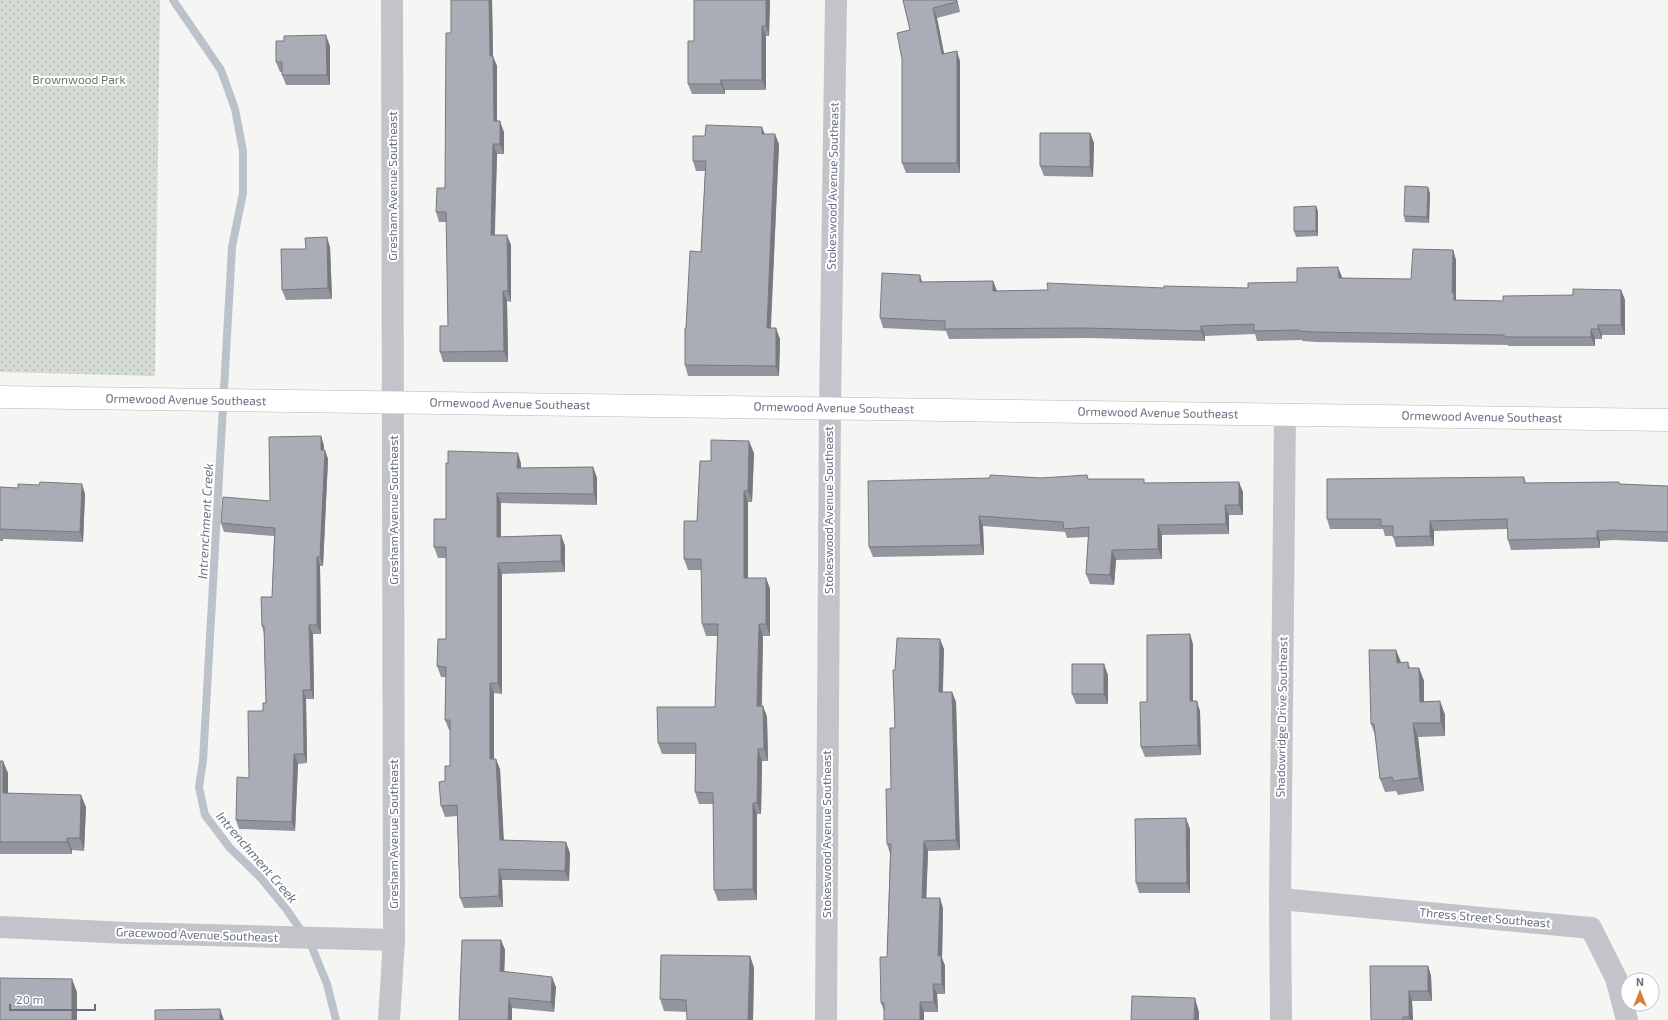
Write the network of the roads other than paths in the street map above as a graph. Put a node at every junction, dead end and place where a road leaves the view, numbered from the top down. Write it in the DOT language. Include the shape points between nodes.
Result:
graph roads {
  1 [pos="392,0"];
  2 [pos="836,0"];
  3 [pos="0,397"];
  4 [pos="394,402"];
  5 [pos="830,408"];
  6 [pos="1285,415"];
  7 [pos="1668,420"];
  8 [pos="1280,900"];
  9 [pos="0,927"];
  10 [pos="394,940"];
  11 [pos="389,1020"];
  12 [pos="826,1020"];
  13 [pos="1281,1020"];
  14 [pos="1627,1020"];
  1 -- 4 [label="street, Gresham Avenue Southeast"];
  2 -- 5 [label="street, Stokeswood Avenue Southeast"];
  3 -- 4 [label="street, Ormewood Avenue Southeast"];
  4 -- 5 [label="street, Ormewood Avenue Southeast"];
  4 -- 10 [label="street, Gresham Avenue Southeast"];
  5 -- 6 [label="street, Ormewood Avenue Southeast"];
  5 -- 12 [label="street, Stokeswood Avenue Southeast"];
  6 -- 7 [label="street, Ormewood Avenue Southeast"];
  6 -- 8 [label="street, Shadowridge Drive Southeast"];
  8 -- 13 [label="street, Shadowridge Drive Southeast"];
  8 -- 14 [label="street, Thress Street Southeast" via="1590,928 1616,978"];
  9 -- 10 [label="street, Gracewood Avenue Southeast"];
  10 -- 11 [label="street, Gresham Avenue Southeast"];
}
